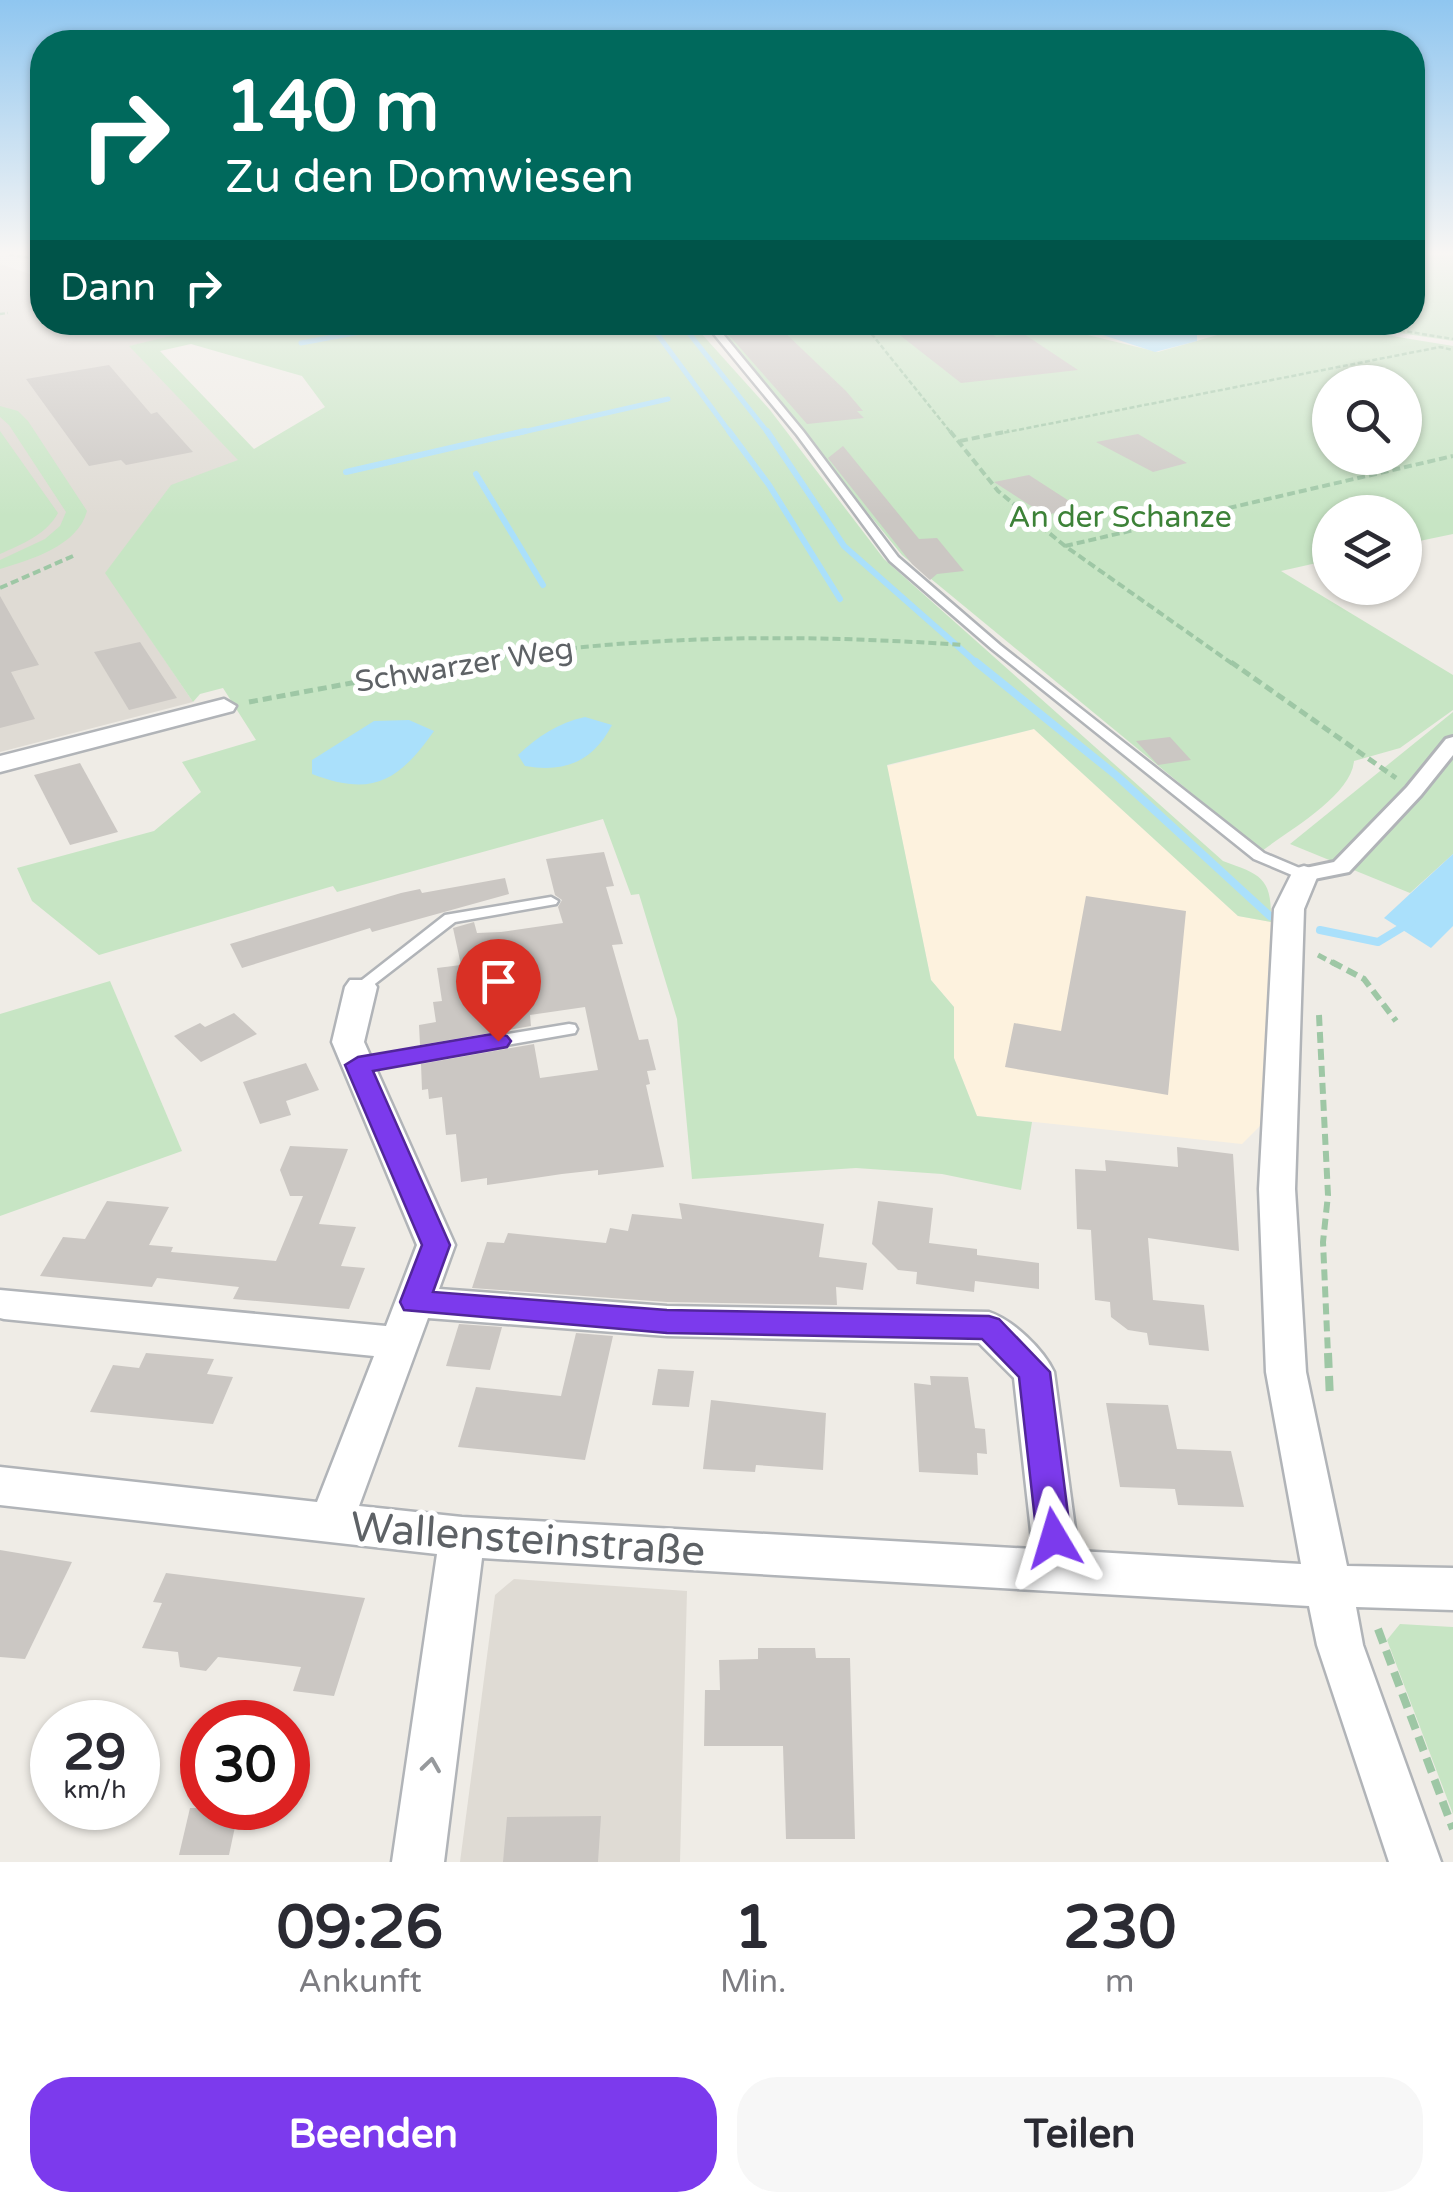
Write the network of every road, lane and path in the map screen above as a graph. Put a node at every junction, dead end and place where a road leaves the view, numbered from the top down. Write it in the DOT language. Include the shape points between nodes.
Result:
graph roads {
  1 [pos="724,342"];
  2 [pos="878,342"];
  3 [pos="1453,350"];
  4 [pos="960,441"];
  5 [pos="1453,456"];
  6 [pos="1065,546"];
  7 [pos="72,556"];
  8 [pos="0,588"];
  9 [pos="938,643"];
  10 [pos="224,706"];
  11 [pos="1453,743"];
  12 [pos="0,764"];
  13 [pos="1414,792"];
  14 [pos="1304,875"];
  15 [pos="551,901"];
  16 [pos="1314,940"];
  17 [pos="1315,954"];
  18 [pos="1316,972"];
  19 [pos="361,987"];
  20 [pos="1318,1010"];
  21 [pos="1396,1021"];
  22 [pos="569,1030"];
  23 [pos="358,1065"];
  24 [pos="414,1302"];
  25 [pos="4,1304"];
  26 [pos="400,1343"];
  27 [pos="1330,1410"];
  28 [pos="0,1486"];
  29 [pos="331,1523"];
  30 [pos="462,1538"];
  31 [pos="1058,1572"];
  32 [pos="1345,1587"];
  33 [pos="1453,1589"];
  34 [pos="1453,1829"];
  35 [pos="418,1862"];
  36 [pos="1415,1862"];
  1 -- 14 [label="lane" via="894,559 1259,856"];
  2 -- 4 [label="path"];
  3 -- 4 [label="path"];
  4 -- 6 [label="path" via="998,491"];
  5 -- 6 [label="path"];
  6 -- 13 [label="path"];
  7 -- 8 [label="path"];
  9 -- 10 [label="path, Schwarzer Weg" via="593,645"];
  10 -- 12 [label="street"];
  11 -- 13 [label="street"];
  13 -- 14 [label="street" via="1341,867"];
  14 -- 32 [label="street" via="1289,909 1279,1266 1286,1372"];
  15 -- 19 [label="lane" via="450,918"];
  16 -- 17 [label="path"];
  17 -- 18 [label="path"];
  17 -- 21 [label="path" via="1364,979"];
  19 -- 23 [label="street" via="348,1042"];
  20 -- 27 [label="path"];
  22 -- 23 [label="lane"];
  23 -- 24 [label="street" via="436,1245"];
  24 -- 26 [label="street"];
  24 -- 31 [label="street" via="667,1322 989,1328 1034,1372"];
  25 -- 26 [label="street"];
  26 -- 29 [label="street"];
  28 -- 29 [label="street, Wallensteinstraße"];
  29 -- 30 [label="street, Wallensteinstraße"];
  30 -- 31 [label="street, Wallensteinstraße"];
  35 -- 30 [label="street, one-way"];
  31 -- 32 [label="street, Wallensteinstraße"];
  32 -- 33 [label="street, Wallensteinstraße"];
  32 -- 34 [label="path"];
  32 -- 36 [label="street" via="1340,1646"];
}
